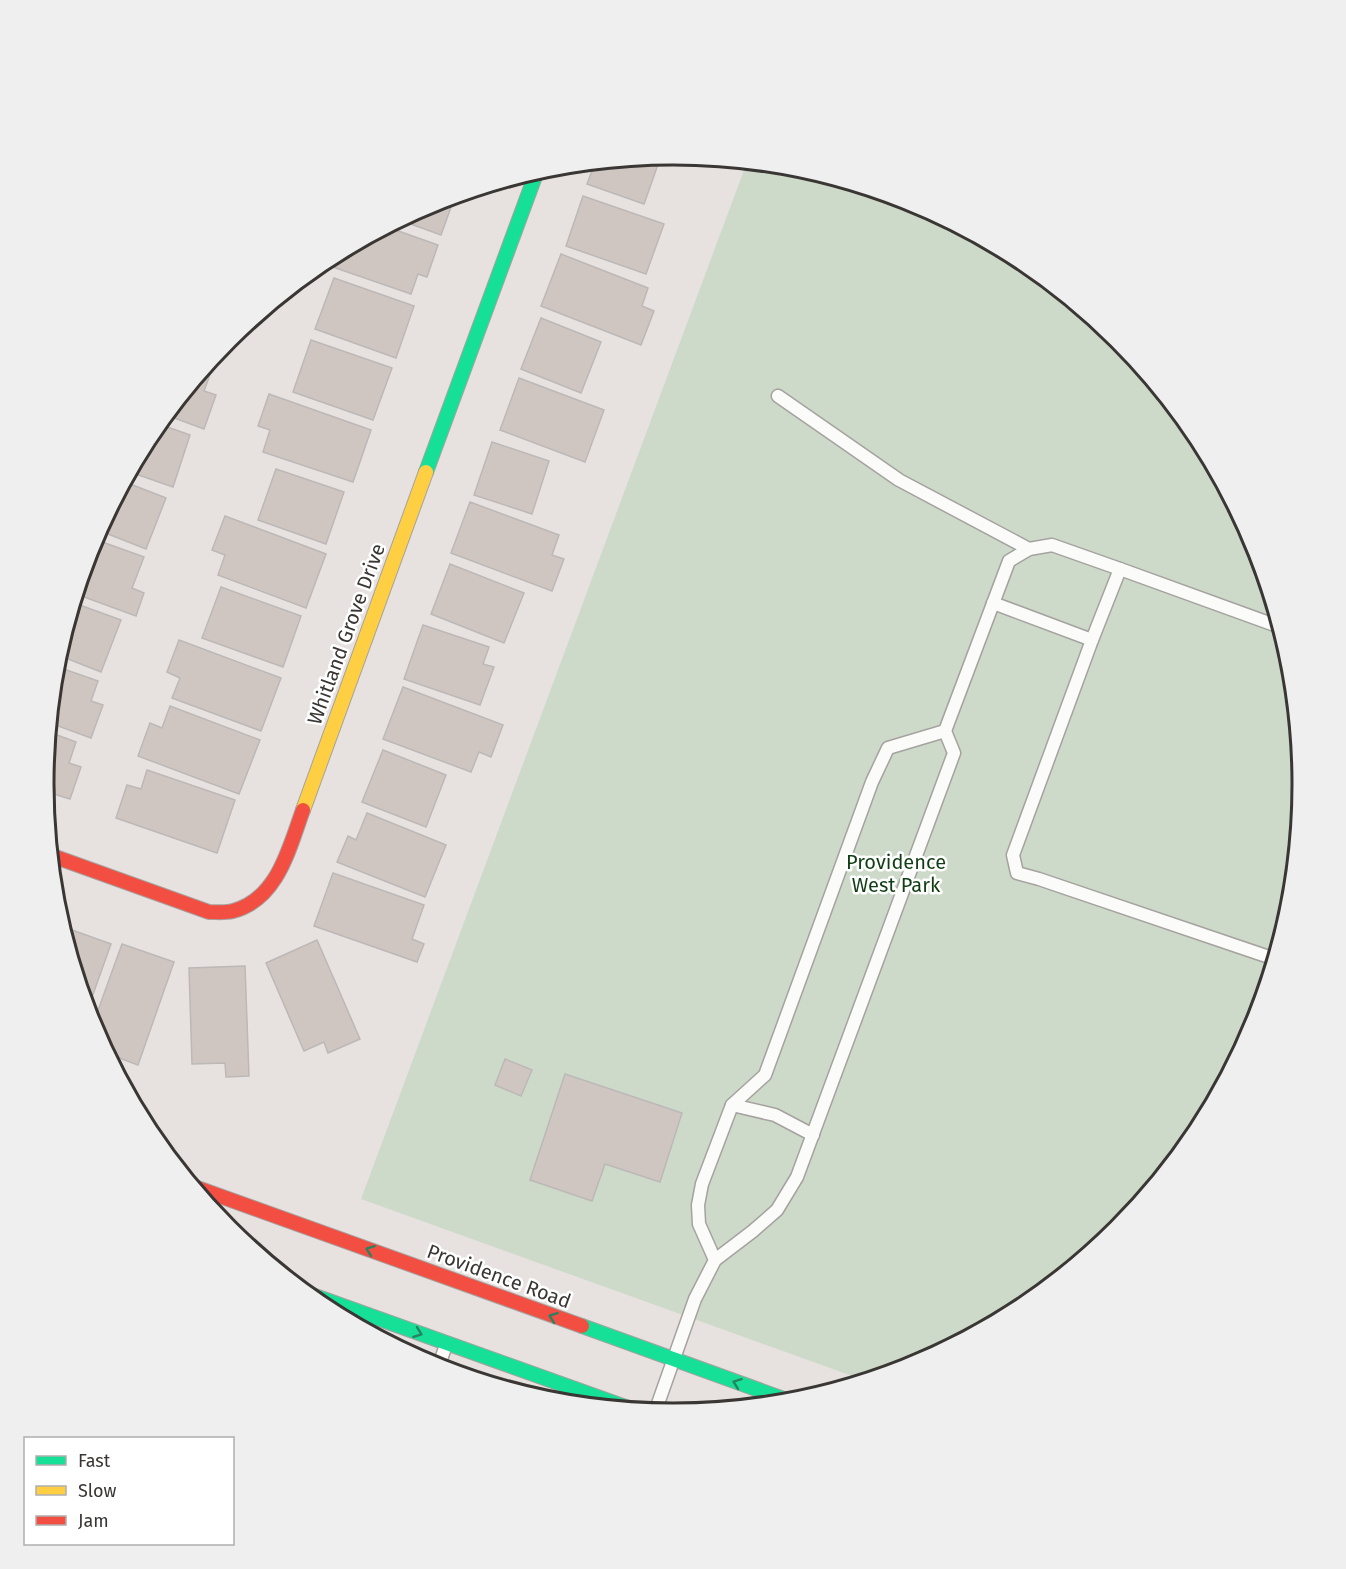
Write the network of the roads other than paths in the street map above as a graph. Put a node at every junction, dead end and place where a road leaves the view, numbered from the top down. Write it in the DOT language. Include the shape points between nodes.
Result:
graph roads {
  1 [pos="533,182"];
  2 [pos="778,396"];
  3 [pos="1029,549"];
  4 [pos="1120,569"];
  5 [pos="993,603"];
  6 [pos="1271,624"];
  7 [pos="1092,640"];
  8 [pos="945,730"];
  9 [pos="58,858"];
  10 [pos="1267,956"];
  11 [pos="732,1105"];
  12 [pos="813,1135"];
  13 [pos="207,1191"];
  14 [pos="715,1260"];
  15 [pos="336,1303"];
  16 [pos="446,1343"];
  17 [pos="441,1358"];
  18 [pos="674,1360"];
  19 [pos="773,1395"];
  20 [pos="603,1399"];
  21 [pos="658,1403"];
  1 -- 9 [label="street, Whitland Grove Drive" via="282,866 269,888 251,903 232,911 209,912"];
  2 -- 3 [label="lane" via="899,480"];
  3 -- 4 [label="lane" via="1052,544"];
  3 -- 5 [label="lane" via="1009,561"];
  4 -- 6 [label="lane"];
  4 -- 7 [label="lane"];
  5 -- 7 [label="lane"];
  5 -- 8 [label="lane"];
  7 -- 10 [label="lane" via="1013,855 1017,873"];
  8 -- 11 [label="lane" via="888,748 872,782 765,1075"];
  8 -- 12 [label="lane" via="954,753"];
  11 -- 12 [label="lane" via="775,1115"];
  11 -- 14 [label="lane" via="698,1205 699,1224"];
  12 -- 14 [label="lane" via="797,1177 777,1210"];
  18 -- 13 [label="street, Providence Road, one-way"];
  14 -- 18 [label="lane" via="695,1299"];
  15 -- 16 [label="street, one-way"];
  16 -- 17 [label="lane"];
  16 -- 20 [label="street"];
  19 -- 18 [label="street, Providence Road, one-way"];
  18 -- 21 [label="lane"];
}
